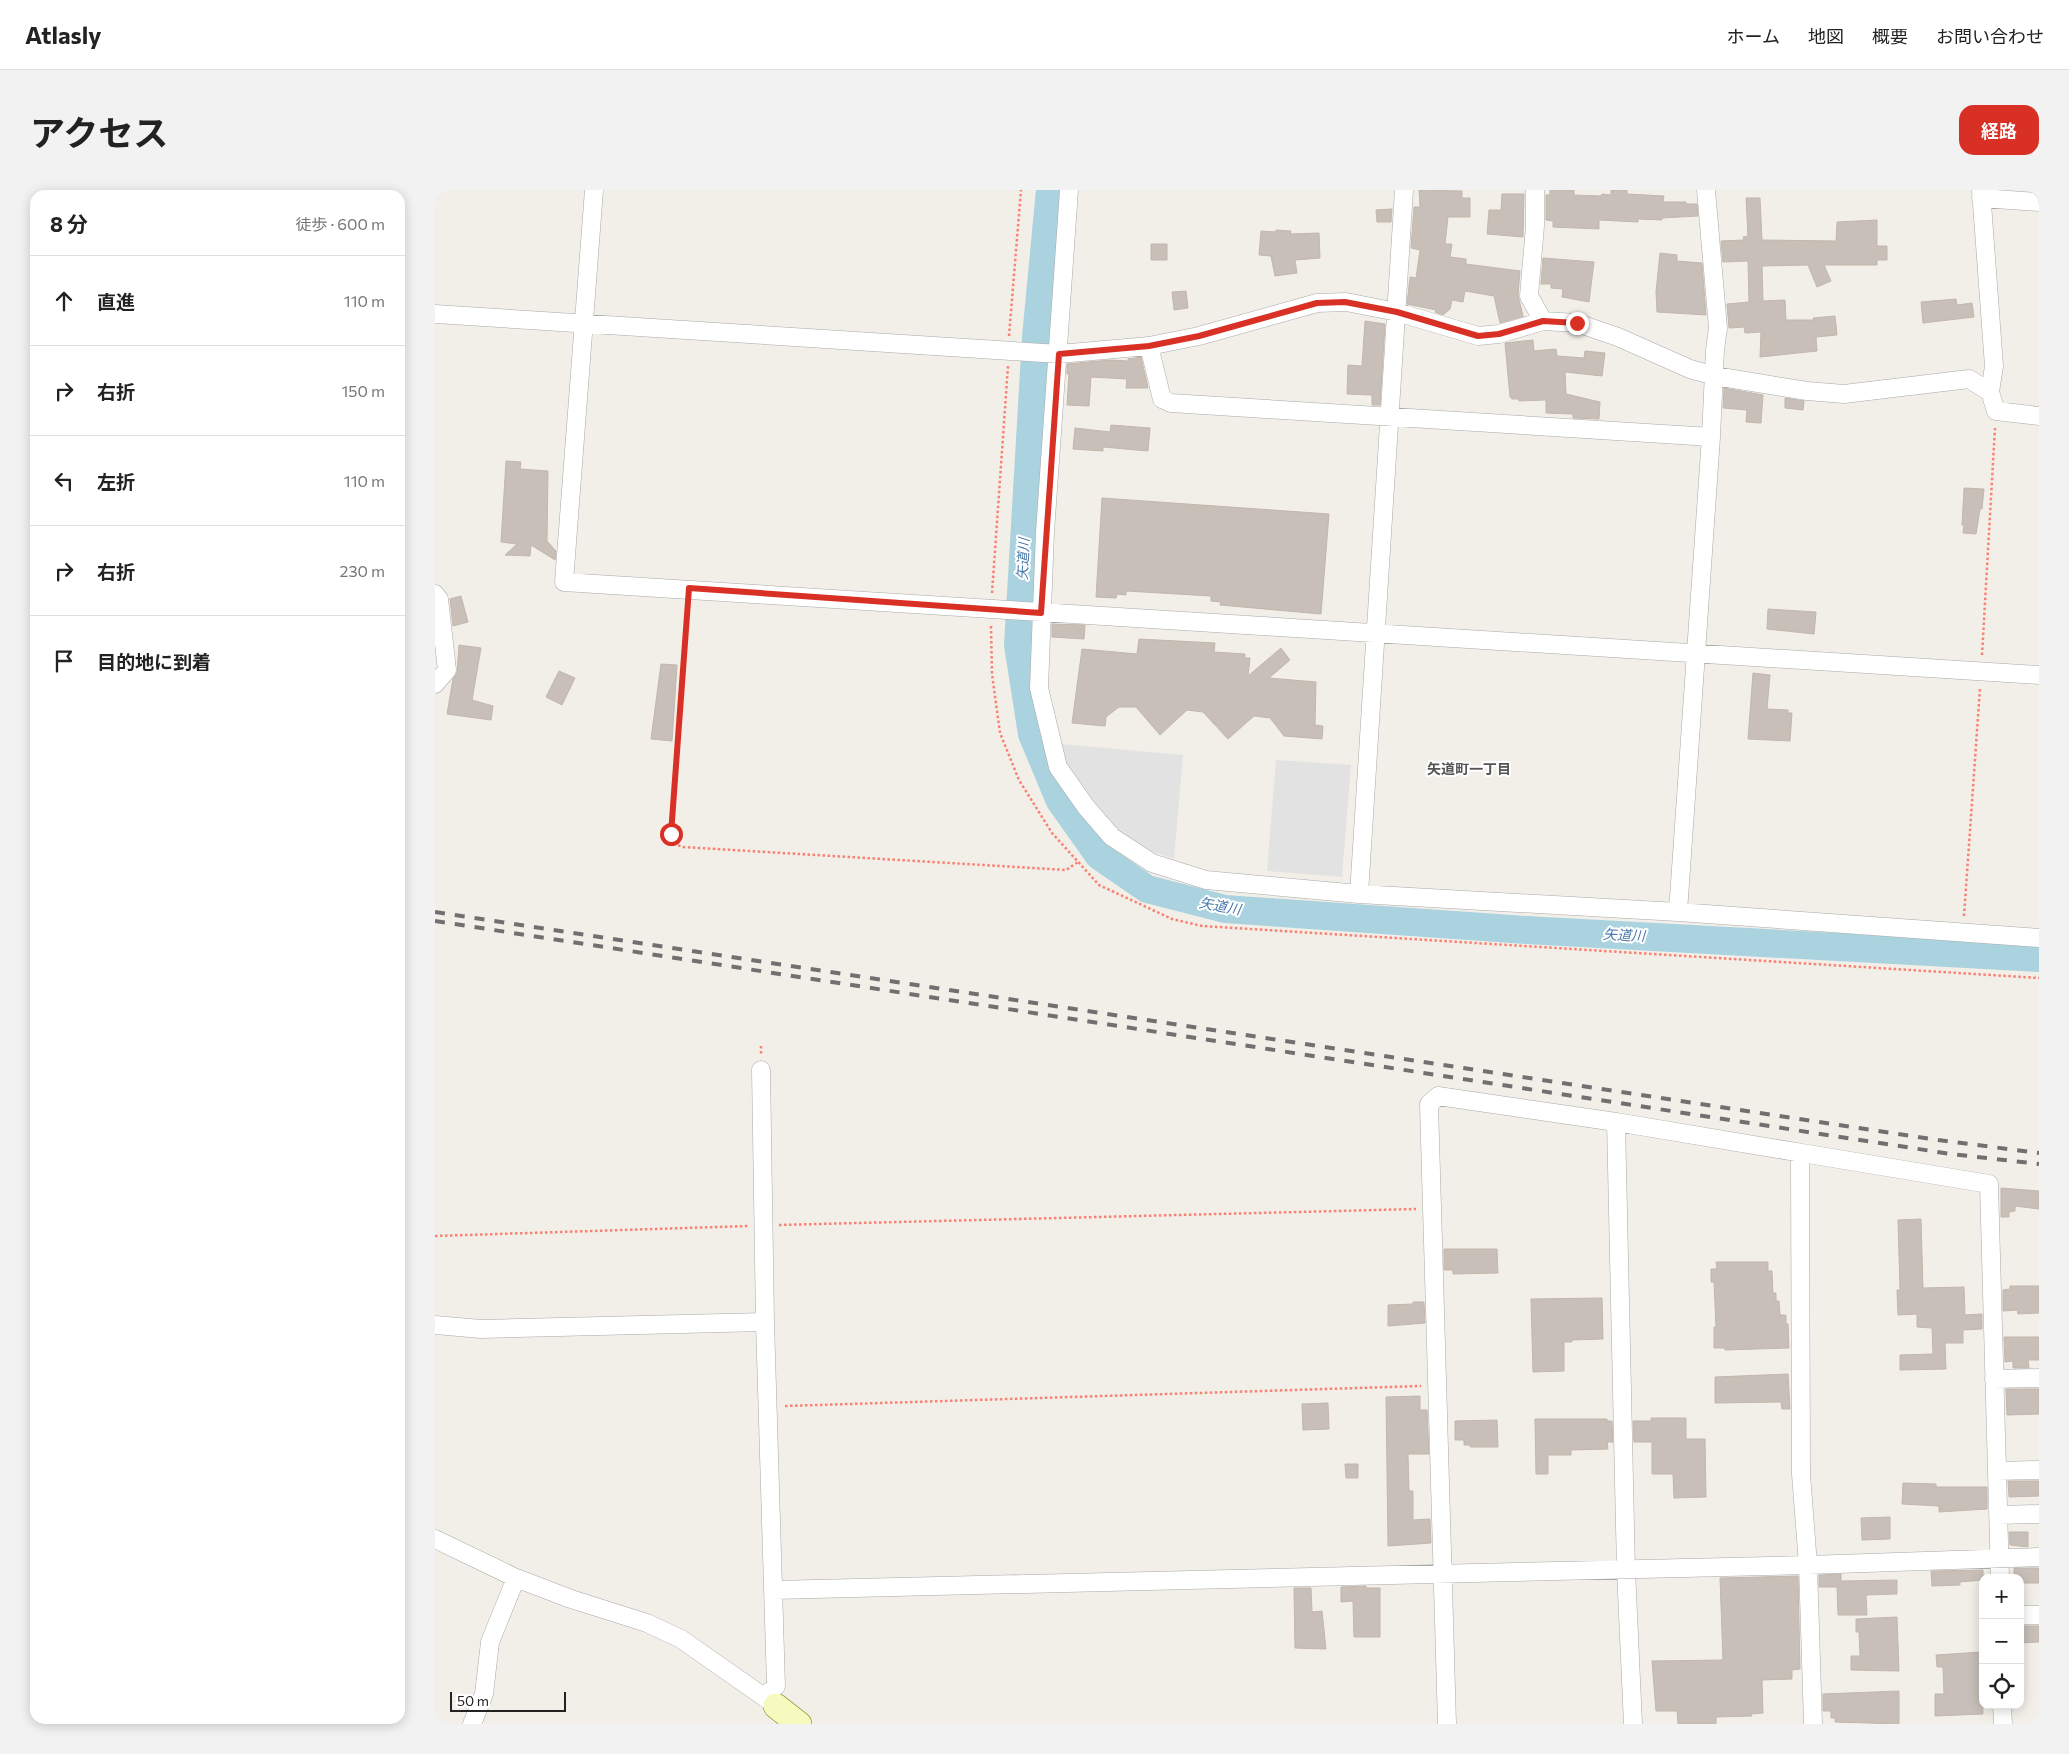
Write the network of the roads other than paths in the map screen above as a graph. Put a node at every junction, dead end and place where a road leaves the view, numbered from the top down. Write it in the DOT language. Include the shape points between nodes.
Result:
graph roads {
  1 [pos="594,190"];
  2 [pos="1069,190"];
  3 [pos="1404,190"];
  4 [pos="1535,190"];
  5 [pos="1705,190"];
  6 [pos="1981,194"];
  7 [pos="2039,202"];
  8 [pos="1397,312"];
  9 [pos="435,314"];
  10 [pos="1543,321"];
  11 [pos="585,322"];
  12 [pos="1149,346"];
  13 [pos="1055,354"];
  14 [pos="1715,376"];
  15 [pos="1990,392"];
  16 [pos="1390,416"];
  17 [pos="2039,416"];
  18 [pos="1711,437"];
  19 [pos="435,594"];
  20 [pos="1037,612"];
  21 [pos="1375,634"];
  22 [pos="1695,654"];
  23 [pos="2039,675"];
  24 [pos="435,684"];
  25 [pos="1359,894"];
  26 [pos="1678,912"];
  27 [pos="2039,938"];
  28 [pos="761,1070"];
  29 [pos="1616,1122"];
  30 [pos="1802,1153"];
  31 [pos="765,1322"];
  32 [pos="435,1325"];
  33 [pos="2039,1378"];
  34 [pos="1994,1379"];
  35 [pos="2039,1470"];
  36 [pos="1997,1471"];
  37 [pos="2039,1514"];
  38 [pos="1998,1515"];
  39 [pos="435,1539"];
  40 [pos="2039,1557"];
  41 [pos="1999,1558"];
  42 [pos="1808,1565"];
  43 [pos="1626,1570"];
  44 [pos="1444,1574"];
  45 [pos="2000,1574"];
  46 [pos="516,1578"];
  47 [pos="774,1590"];
  48 [pos="2024,1615"];
  49 [pos="2039,1615"];
  50 [pos="770,1701"];
  51 [pos="2003,1709"];
  52 [pos="472,1724"];
  53 [pos="799,1724"];
  54 [pos="1447,1724"];
  55 [pos="1633,1724"];
  56 [pos="1813,1724"];
  57 [pos="2003,1724"];
  1 -- 11 [label="street"];
  2 -- 13 [label="street"];
  3 -- 8 [label="street"];
  4 -- 10 [label="street" via="1529,296"];
  5 -- 14 [label="street" via="1718,328"];
  6 -- 7 [label="street"];
  6 -- 15 [label="street" via="1994,366"];
  8 -- 10 [label="street" via="1478,336 1499,334"];
  8 -- 12 [label="street" via="1345,302 1317,303 1199,336"];
  8 -- 16 [label="street"];
  9 -- 11 [label="street"];
  10 -- 14 [label="street" via="1577,323"];
  11 -- 13 [label="street"];
  11 -- 20 [label="street" via="564,582"];
  12 -- 13 [label="street"];
  12 -- 16 [label="street" via="1162,399 1171,403"];
  13 -- 20 [label="street"];
  14 -- 15 [label="street" via="1844,394 1969,379"];
  14 -- 18 [label="street"];
  15 -- 17 [label="street" via="1996,412"];
  16 -- 18 [label="street"];
  16 -- 21 [label="street"];
  18 -- 22 [label="street"];
  19 -- 24 [label="street" via="439,599 447,670"];
  20 -- 21 [label="street"];
  20 -- 25 [label="street" via="1039,688 1058,767 1112,838 1152,864 1206,880"];
  21 -- 22 [label="street"];
  21 -- 25 [label="street"];
  22 -- 23 [label="street"];
  22 -- 26 [label="street"];
  25 -- 26 [label="street"];
  26 -- 27 [label="street"];
  28 -- 31 [label="street"];
  29 -- 30 [label="street"];
  29 -- 43 [label="street"];
  29 -- 44 [label="street" via="1437,1096 1429,1104"];
  30 -- 34 [label="street" via="1989,1184"];
  30 -- 42 [label="street" via="1801,1474"];
  31 -- 32 [label="street" via="481,1329"];
  31 -- 47 [label="street"];
  33 -- 34 [label="street"];
  34 -- 36 [label="street"];
  35 -- 36 [label="street"];
  36 -- 38 [label="street"];
  37 -- 38 [label="street"];
  38 -- 41 [label="street"];
  39 -- 46 [label="street"];
  40 -- 41 [label="street"];
  41 -- 42 [label="street"];
  41 -- 45 [label="street"];
  42 -- 43 [label="street"];
  42 -- 56 [label="street"];
  43 -- 44 [label="street"];
  43 -- 55 [label="street"];
  44 -- 47 [label="street"];
  44 -- 54 [label="street"];
  46 -- 50 [label="street" via="647,1623 681,1639"];
  46 -- 52 [label="street" via="490,1642 484,1694"];
  47 -- 50 [label="street" via="776,1686"];
  48 -- 49 [label="street"];
  50 -- 53 [label="street"];
  51 -- 57 [label="street"];
}
